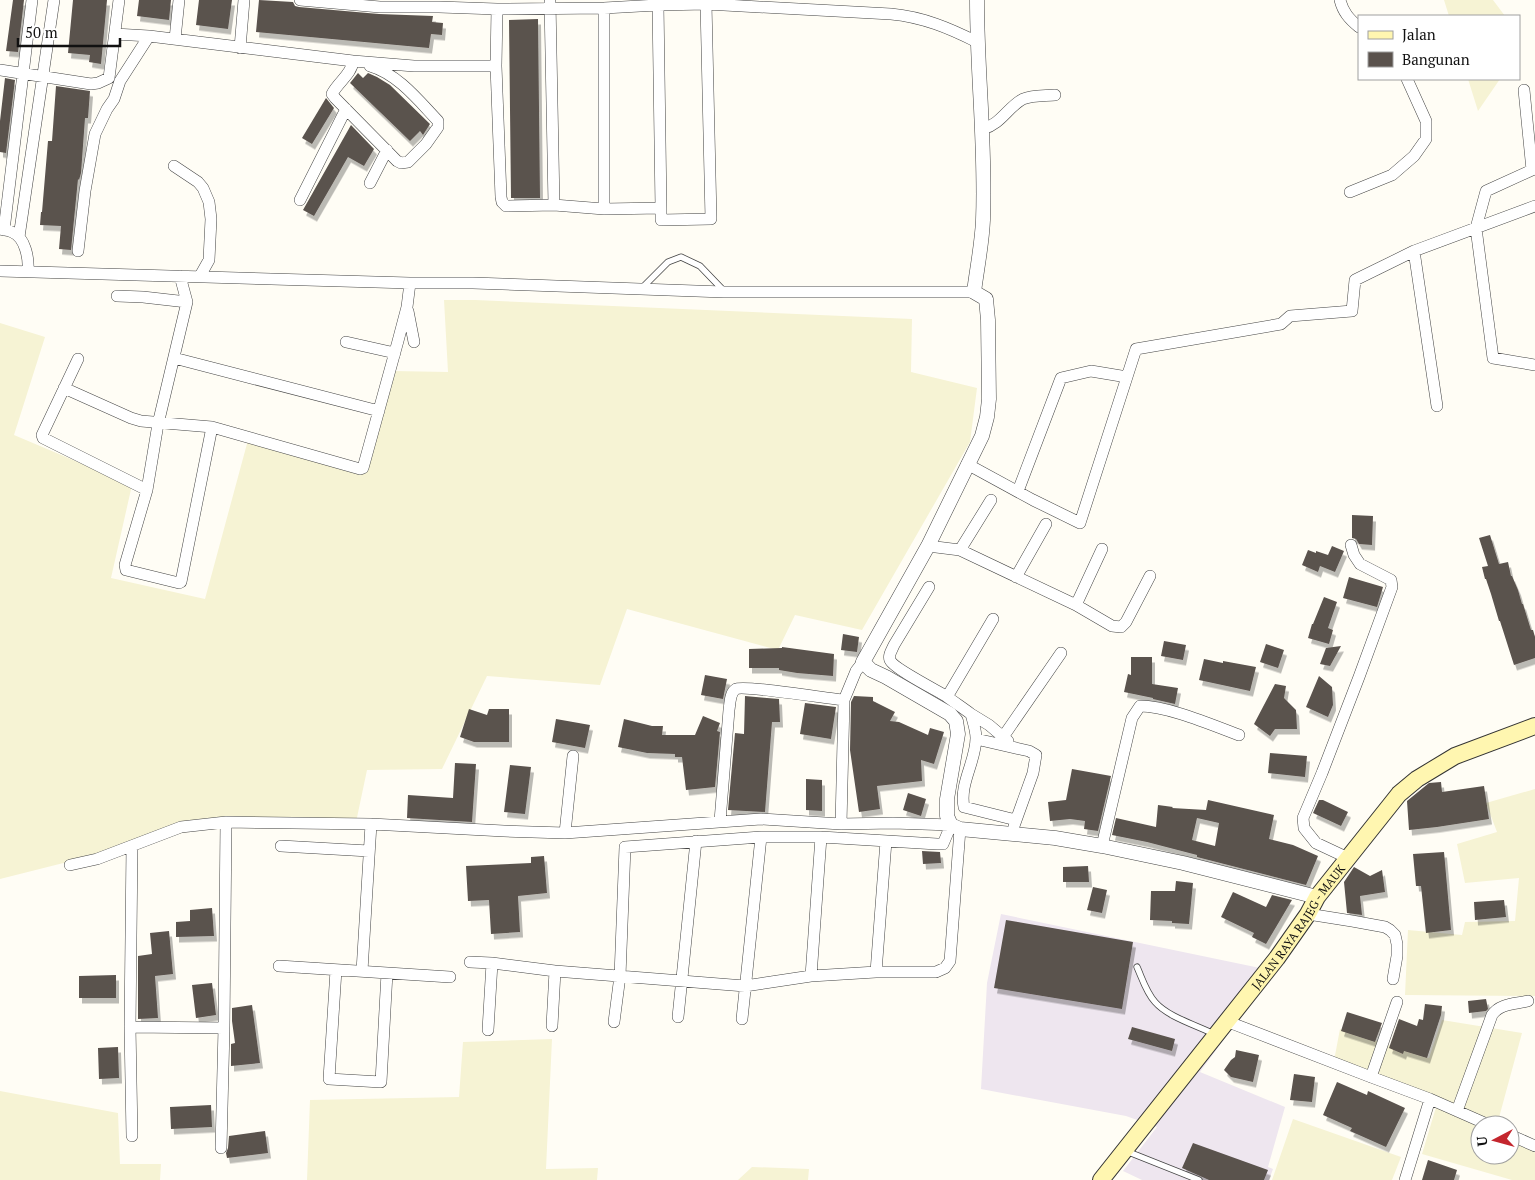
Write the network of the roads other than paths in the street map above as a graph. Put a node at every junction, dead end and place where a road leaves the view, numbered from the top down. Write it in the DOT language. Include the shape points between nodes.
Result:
graph roads {
  1 [pos="32,0"];
  2 [pos="54,0"];
  3 [pos="119,0"];
  4 [pos="179,0"];
  5 [pos="244,0"];
  6 [pos="300,0"];
  7 [pos="977,0"];
  8 [pos="1340,0"];
  9 [pos="380,3"];
  10 [pos="439,3"];
  11 [pos="665,3"];
  12 [pos="551,4"];
  13 [pos="706,4"];
  14 [pos="608,5"];
  15 [pos="497,9"];
  16 [pos="1358,26"];
  17 [pos="115,34"];
  18 [pos="149,36"];
  19 [pos="175,39"];
  20 [pos="977,42"];
  21 [pos="240,48"];
  22 [pos="353,64"];
  23 [pos="496,66"];
  24 [pos="0,70"];
  25 [pos="24,74"];
  26 [pos="44,77"];
  27 [pos="1407,80"];
  28 [pos="98,83"];
  29 [pos="1524,90"];
  30 [pos="1055,95"];
  31 [pos="114,99"];
  32 [pos="346,109"];
  33 [pos="983,129"];
  34 [pos="386,150"];
  35 [pos="174,166"];
  36 [pos="370,183"];
  37 [pos="1350,192"];
  38 [pos="300,200"];
  39 [pos="554,205"];
  40 [pos="1535,206"];
  41 [pos="661,208"];
  42 [pos="604,209"];
  43 [pos="1476,228"];
  44 [pos="2,229"];
  45 [pos="19,237"];
  46 [pos="78,251"];
  47 [pos="1414,251"];
  48 [pos="0,271"];
  49 [pos="28,271"];
  50 [pos="180,276"];
  51 [pos="200,276"];
  52 [pos="410,283"];
  53 [pos="642,288"];
  54 [pos="724,292"];
  55 [pos="117,296"];
  56 [pos="980,296"];
  57 [pos="187,302"];
  58 [pos="407,307"];
  59 [pos="346,342"];
  60 [pos="414,342"];
  61 [pos="395,353"];
  62 [pos="174,358"];
  63 [pos="78,359"];
  64 [pos="1535,365"];
  65 [pos="1127,377"];
  66 [pos="64,388"];
  67 [pos="1438,406"];
  68 [pos="379,411"];
  69 [pos="158,424"];
  70 [pos="212,427"];
  71 [pos="967,464"];
  72 [pos="146,490"];
  73 [pos="1018,492"];
  74 [pos="991,500"];
  75 [pos="1046,524"];
  76 [pos="1351,545"];
  77 [pos="928,546"];
  78 [pos="960,550"];
  79 [pos="1102,550"];
  80 [pos="1150,576"];
  81 [pos="1016,577"];
  82 [pos="929,587"];
  83 [pos="1076,605"];
  84 [pos="993,619"];
  85 [pos="1060,653"];
  86 [pos="863,662"];
  87 [pos="947,697"];
  88 [pos="844,700"];
  89 [pos="971,714"];
  90 [pos="1535,726"];
  91 [pos="1239,735"];
  92 [pos="1004,737"];
  93 [pos="976,739"];
  94 [pos="1015,747"];
  95 [pos="573,756"];
  96 [pos="720,821"];
  97 [pos="226,822"];
  98 [pos="371,824"];
  99 [pos="841,824"];
  100 [pos="955,827"];
  101 [pos="1013,827"];
  102 [pos="565,833"];
  103 [pos="761,837"];
  104 [pos="821,837"];
  105 [pos="696,841"];
  106 [pos="886,841"];
  107 [pos="132,846"];
  108 [pos="281,846"];
  109 [pos="1102,846"];
  110 [pos="369,851"];
  111 [pos="1348,858"];
  112 [pos="70,865"];
  113 [pos="1316,898"];
  114 [pos="1308,914"];
  115 [pos="470,962"];
  116 [pos="492,963"];
  117 [pos="280,966"];
  118 [pos="1137,967"];
  119 [pos="336,970"];
  120 [pos="362,971"];
  121 [pos="555,971"];
  122 [pos="876,972"];
  123 [pos="387,973"];
  124 [pos="620,976"];
  125 [pos="810,976"];
  126 [pos="450,977"];
  127 [pos="1393,979"];
  128 [pos="682,982"];
  129 [pos="745,986"];
  130 [pos="1528,1001"];
  131 [pos="1397,1002"];
  132 [pos="678,1017"];
  133 [pos="742,1019"];
  134 [pos="1226,1021"];
  135 [pos="614,1022"];
  136 [pos="552,1026"];
  137 [pos="130,1027"];
  138 [pos="224,1028"];
  139 [pos="488,1030"];
  140 [pos="1216,1035"];
  141 [pos="1371,1077"];
  142 [pos="1430,1098"];
  143 [pos="1457,1111"];
  144 [pos="1470,1117"];
  145 [pos="132,1136"];
  146 [pos="1520,1139"];
  147 [pos="1535,1146"];
  148 [pos="221,1148"];
  149 [pos="1124,1150"];
  150 [pos="1101,1180"];
  151 [pos="1198,1180"];
  152 [pos="1405,1180"];
  1 -- 25 [label="street"];
  2 -- 26 [label="street"];
  3 -- 17 [label="street"];
  4 -- 19 [label="street"];
  5 -- 21 [label="street"];
  6 -- 9 [label="street"];
  7 -- 20 [label="street"];
  8 -- 16 [label="street" via="1343,11"];
  9 -- 10 [label="street"];
  10 -- 15 [label="street"];
  11 -- 13 [label="street"];
  11 -- 14 [label="street"];
  11 -- 41 [label="street"];
  12 -- 14 [label="street"];
  12 -- 15 [label="street"];
  12 -- 39 [label="street"];
  13 -- 20 [label="street" via="901,15 940,24"];
  13 -- 41 [label="street" via="711,219 661,220"];
  14 -- 42 [label="street"];
  15 -- 23 [label="street"];
  17 -- 18 [label="street"];
  17 -- 28 [label="street" via="109,78"];
  18 -- 19 [label="street"];
  18 -- 31 [label="street" via="120,81"];
  19 -- 21 [label="street"];
  20 -- 33 [label="street"];
  21 -- 22 [label="street"];
  22 -- 23 [label="street"];
  22 -- 32 [label="street" via="332,94"];
  22 -- 34 [label="street" via="380,69 408,90 438,121 438,127 426,144 408,162 401,163"];
  23 -- 39 [label="street" via="502,202 506,206"];
  24 -- 25 [label="street"];
  25 -- 26 [label="street"];
  25 -- 44 [label="street"];
  26 -- 28 [label="street"];
  26 -- 45 [label="street"];
  27 -- 37 [label="street" via="1426,121 1426,139 1414,156 1392,176"];
  28 -- 31 [label="street"];
  29 -- 43 [label="street" via="1532,170 1486,191"];
  30 -- 33 [label="street" via="1022,100 995,124"];
  31 -- 46 [label="street" via="95,134"];
  32 -- 34 [label="street"];
  32 -- 38 [label="street"];
  33 -- 56 [label="street"];
  34 -- 36 [label="street"];
  35 -- 51 [label="street" via="198,182 209,202 209,260"];
  39 -- 42 [label="street"];
  40 -- 43 [label="street"];
  41 -- 42 [label="street"];
  43 -- 47 [label="street"];
  43 -- 64 [label="street" via="1493,358"];
  44 -- 45 [label="street"];
  45 -- 49 [label="street" via="28,257"];
  47 -- 65 [label="street" via="1356,280 1352,311 1290,316 1281,324 1136,349"];
  47 -- 67 [label="street"];
  48 -- 49 [label="street"];
  49 -- 50 [label="street"];
  50 -- 51 [label="street"];
  50 -- 57 [label="street"];
  51 -- 52 [label="street"];
  52 -- 53 [label="street"];
  52 -- 58 [label="street"];
  53 -- 54 [label="street"];
  53 -- 54 [label="lane" via="668,262 681,257 700,266"];
  54 -- 56 [label="street"];
  55 -- 57 [label="street"];
  56 -- 71 [label="street" via="988,320 989,399 982,436"];
  57 -- 62 [label="street"];
  58 -- 60 [label="street"];
  58 -- 61 [label="street"];
  59 -- 61 [label="street"];
  61 -- 68 [label="street"];
  62 -- 68 [label="street"];
  62 -- 69 [label="street"];
  63 -- 66 [label="street"];
  65 -- 73 [label="street" via="1091,371 1060,378"];
  65 -- 73 [label="street" via="1080,523"];
  66 -- 69 [label="street" via="130,418"];
  66 -- 72 [label="street" via="43,438"];
  68 -- 70 [label="street" via="364,466 360,469"];
  69 -- 70 [label="street"];
  69 -- 72 [label="street"];
  70 -- 72 [label="street" via="181,582 126,570"];
  71 -- 73 [label="street"];
  71 -- 77 [label="street"];
  74 -- 78 [label="street"];
  75 -- 81 [label="street"];
  76 -- 111 [label="street" via="1360,564 1391,580 1392,587 1303,818 1304,828 1316,843"];
  77 -- 78 [label="street"];
  77 -- 86 [label="street"];
  78 -- 81 [label="street"];
  79 -- 83 [label="street"];
  80 -- 83 [label="street" via="1121,627 1112,626"];
  81 -- 83 [label="street"];
  82 -- 87 [label="street" via="894,645 890,660"];
  84 -- 87 [label="street"];
  85 -- 92 [label="street"];
  86 -- 88 [label="street"];
  86 -- 100 [label="street" via="871,670 950,714 956,721 958,734 947,799 947,816"];
  87 -- 89 [label="street"];
  88 -- 96 [label="street" via="758,689 734,690 729,710"];
  88 -- 99 [label="street"];
  89 -- 92 [label="street"];
  89 -- 93 [label="street"];
  90 -- 111 [label="main road, JALAN RAYA RAJEG - MAUK" via="1455,756 1417,779 1399,794"];
  91 -- 109 [label="street" via="1171,712 1140,706 1132,718"];
  92 -- 94 [label="street"];
  93 -- 94 [label="street"];
  93 -- 101 [label="street" via="962,797 964,807"];
  94 -- 101 [label="street" via="1033,752 1037,757"];
  95 -- 102 [label="street"];
  96 -- 99 [label="street" via="761,819"];
  96 -- 102 [label="street"];
  97 -- 98 [label="street"];
  97 -- 107 [label="street" via="181,827"];
  97 -- 138 [label="street"];
  98 -- 102 [label="street"];
  98 -- 110 [label="street"];
  99 -- 100 [label="street"];
  100 -- 101 [label="street"];
  100 -- 106 [label="street" via="943,844"];
  100 -- 122 [label="street" via="948,966 936,972"];
  101 -- 109 [label="street"];
  103 -- 104 [label="street"];
  103 -- 105 [label="street"];
  103 -- 129 [label="street"];
  104 -- 106 [label="street"];
  104 -- 125 [label="street"];
  105 -- 124 [label="street" via="625,847"];
  105 -- 128 [label="street"];
  106 -- 122 [label="street"];
  107 -- 112 [label="street"];
  107 -- 137 [label="street"];
  108 -- 110 [label="street"];
  109 -- 113 [label="street" via="1183,863"];
  110 -- 120 [label="street"];
  111 -- 113 [label="main road, JALAN RAYA RAJEG - MAUK"];
  113 -- 114 [label="main road, JALAN RAYA RAJEG - MAUK"];
  114 -- 127 [label="street" via="1390,930 1397,944"];
  114 -- 134 [label="main road, JALAN RAYA RAJEG - MAUK"];
  115 -- 116 [label="street"];
  116 -- 121 [label="street"];
  116 -- 139 [label="street"];
  117 -- 119 [label="street"];
  118 -- 140 [label="lane" via="1155,1002 1166,1012"];
  119 -- 120 [label="street"];
  119 -- 123 [label="street" via="330,1079 381,1082"];
  120 -- 123 [label="street"];
  121 -- 124 [label="street"];
  121 -- 136 [label="street"];
  122 -- 125 [label="street"];
  123 -- 126 [label="street"];
  124 -- 128 [label="street"];
  124 -- 135 [label="street"];
  125 -- 129 [label="street"];
  128 -- 129 [label="street"];
  128 -- 132 [label="street"];
  129 -- 133 [label="street"];
  130 -- 143 [label="street" via="1502,1006 1492,1015"];
  131 -- 141 [label="street"];
  134 -- 140 [label="main road, JALAN RAYA RAJEG - MAUK"];
  134 -- 141 [label="street"];
  137 -- 138 [label="street"];
  137 -- 145 [label="street"];
  138 -- 148 [label="street"];
  140 -- 149 [label="main road, JALAN RAYA RAJEG - MAUK"];
  141 -- 142 [label="street"];
  142 -- 143 [label="street"];
  142 -- 152 [label="street"];
  143 -- 144 [label="street"];
  146 -- 147 [label="street"];
  149 -- 150 [label="main road, JALAN RAYA RAJEG - MAUK"];
  149 -- 151 [label="lane"];
}
